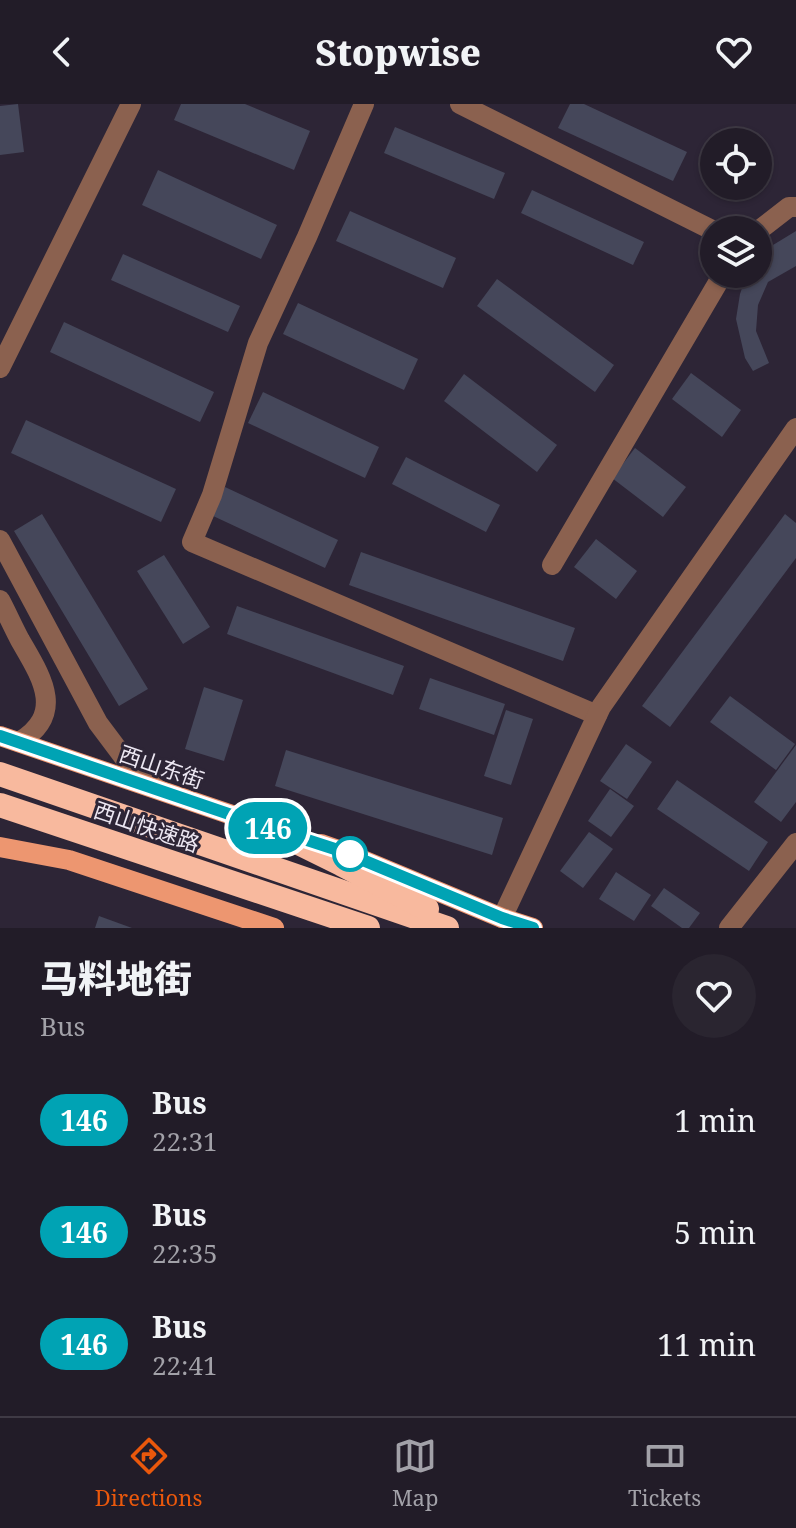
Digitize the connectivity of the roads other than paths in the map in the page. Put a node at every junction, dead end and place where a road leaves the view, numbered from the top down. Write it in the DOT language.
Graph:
graph roads {
  1 [pos="131,104"];
  2 [pos="364,104"];
  3 [pos="460,104"];
  4 [pos="796,207"];
  5 [pos="772,220"];
  6 [pos="700,224"];
  7 [pos="715,288"];
  8 [pos="0,368"];
  9 [pos="796,428"];
  10 [pos="0,540"];
  11 [pos="552,565"];
  12 [pos="0,600"];
  13 [pos="597,715"];
  14 [pos="10,739"];
  15 [pos="0,774"];
  16 [pos="157,789"];
  17 [pos="0,805"];
  18 [pos="264,826"];
  19 [pos="796,843"];
  20 [pos="0,847"];
  21 [pos="502,918"];
  22 [pos="274,928"];
  23 [pos="368,928"];
  24 [pos="447,928"];
  25 [pos="456,928"];
  26 [pos="533,928"];
  27 [pos="729,928"];
  1 -- 8 [label="street"];
  2 -- 13 [label="street"];
  3 -- 6 [label="street"];
  4 -- 5 [label="street"];
  7 -- 11 [label="street"];
  9 -- 13 [label="street"];
  10 -- 16 [label="street"];
  12 -- 14 [label="street"];
  13 -- 21 [label="street"];
  14 -- 16 [label="main road, 西山东街"];
  15 -- 24 [label="highway, 西山快速路"];
  16 -- 18 [label="main road, 西山东街"];
  17 -- 23 [label="highway, 西山快速路"];
  18 -- 21 [label="main road, 西山东街"];
  18 -- 25 [label="highway"];
  19 -- 27 [label="street"];
  20 -- 22 [label="main road"];
  21 -- 26 [label="main road, 西山东街"];
}
